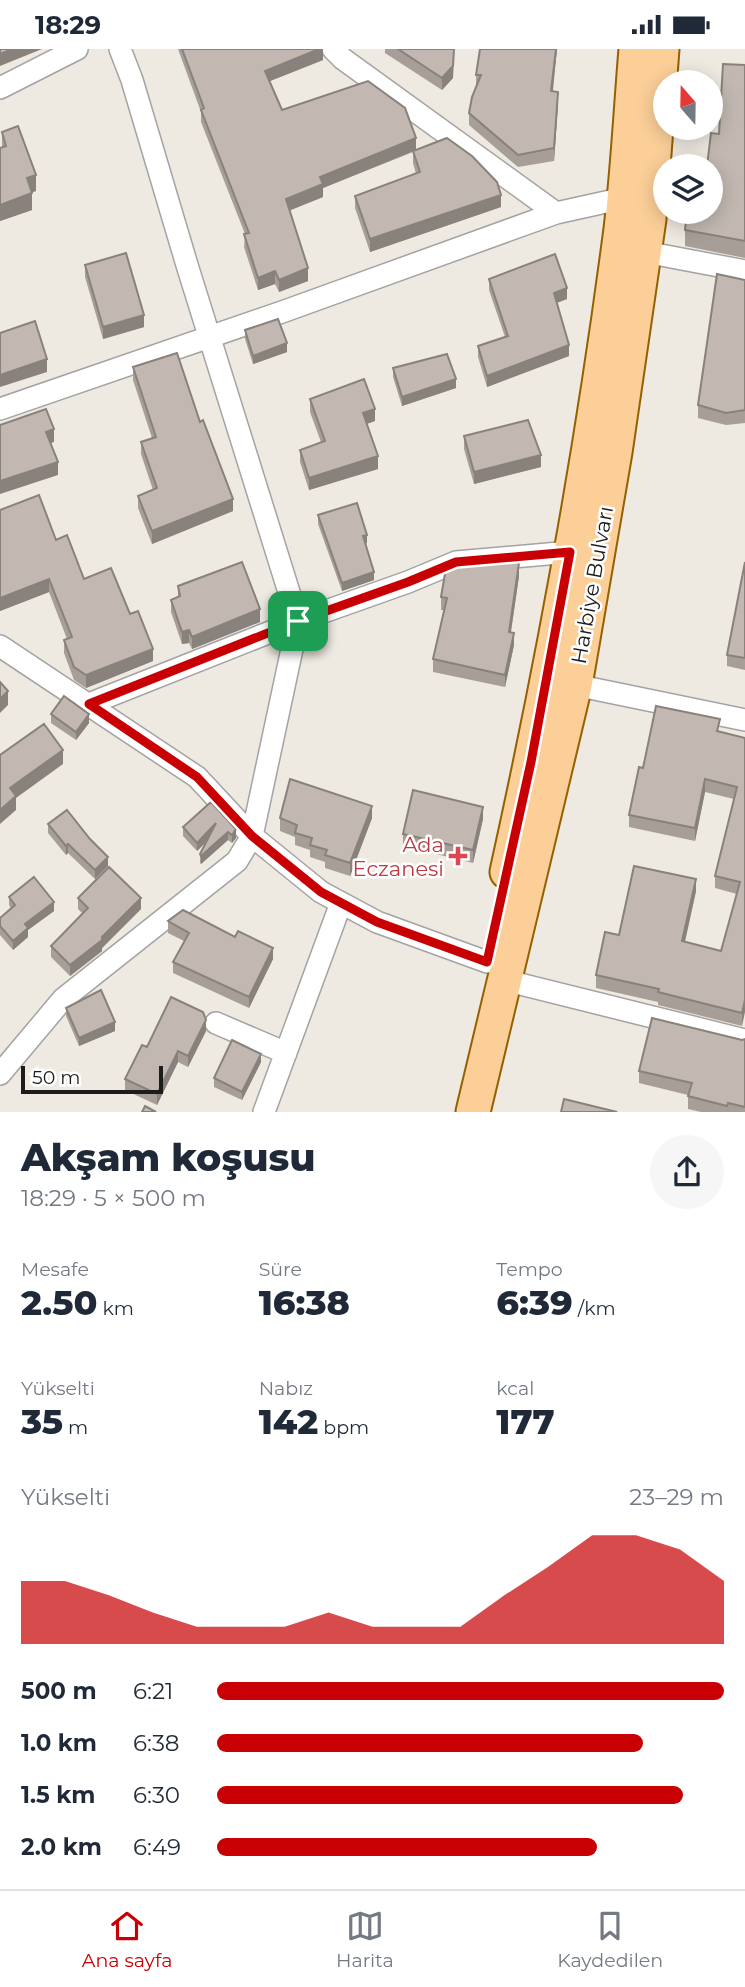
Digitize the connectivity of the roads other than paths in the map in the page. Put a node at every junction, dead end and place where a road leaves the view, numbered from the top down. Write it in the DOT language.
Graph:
graph roads {
  1 [pos="77,49"];
  2 [pos="120,49"];
  3 [pos="636,49"];
  4 [pos="662,49"];
  5 [pos="340,52"];
  6 [pos="0,88"];
  7 [pos="624,198"];
  8 [pos="556,213"];
  9 [pos="645,252"];
  10 [pos="745,271"];
  11 [pos="210,336"];
  12 [pos="0,409"];
  13 [pos="570,552"];
  14 [pos="298,621"];
  15 [pos="0,646"];
  16 [pos="575,685"];
  17 [pos="89,704"];
  18 [pos="745,720"];
  19 [pos="252,836"];
  20 [pos="341,903"];
  21 [pos="496,971"];
  22 [pos="216,1023"];
  23 [pos="745,1040"];
  24 [pos="286,1053"];
  25 [pos="0,1074"];
  26 [pos="264,1112"];
  27 [pos="451,1112"];
  28 [pos="473,1112"];
  1 -- 6 [label="street"];
  2 -- 11 [label="street"];
  3 -- 7 [label="main road, Harbiye Bulvarı"];
  4 -- 9 [label="main road, Harbiye Bulvarı"];
  5 -- 8 [label="street"];
  7 -- 8 [label="street"];
  7 -- 13 [label="main road, Harbiye Bulvarı"];
  8 -- 11 [label="street"];
  9 -- 10 [label="street"];
  9 -- 16 [label="main road, Harbiye Bulvarı"];
  11 -- 12 [label="street"];
  11 -- 14 [label="street"];
  13 -- 14 [label="street"];
  13 -- 21 [label="main road, Harbiye Bulvarı"];
  14 -- 17 [label="street"];
  14 -- 19 [label="street"];
  15 -- 17 [label="street"];
  16 -- 18 [label="street"];
  16 -- 21 [label="main road, Harbiye Bulvarı"];
  17 -- 19 [label="street"];
  19 -- 20 [label="street"];
  19 -- 25 [label="street"];
  20 -- 21 [label="street"];
  20 -- 24 [label="street"];
  21 -- 23 [label="street"];
  21 -- 27 [label="main road, Harbiye Bulvarı"];
  21 -- 28 [label="main road, Harbiye Bulvarı"];
  22 -- 24 [label="street"];
  24 -- 26 [label="street"];
}
